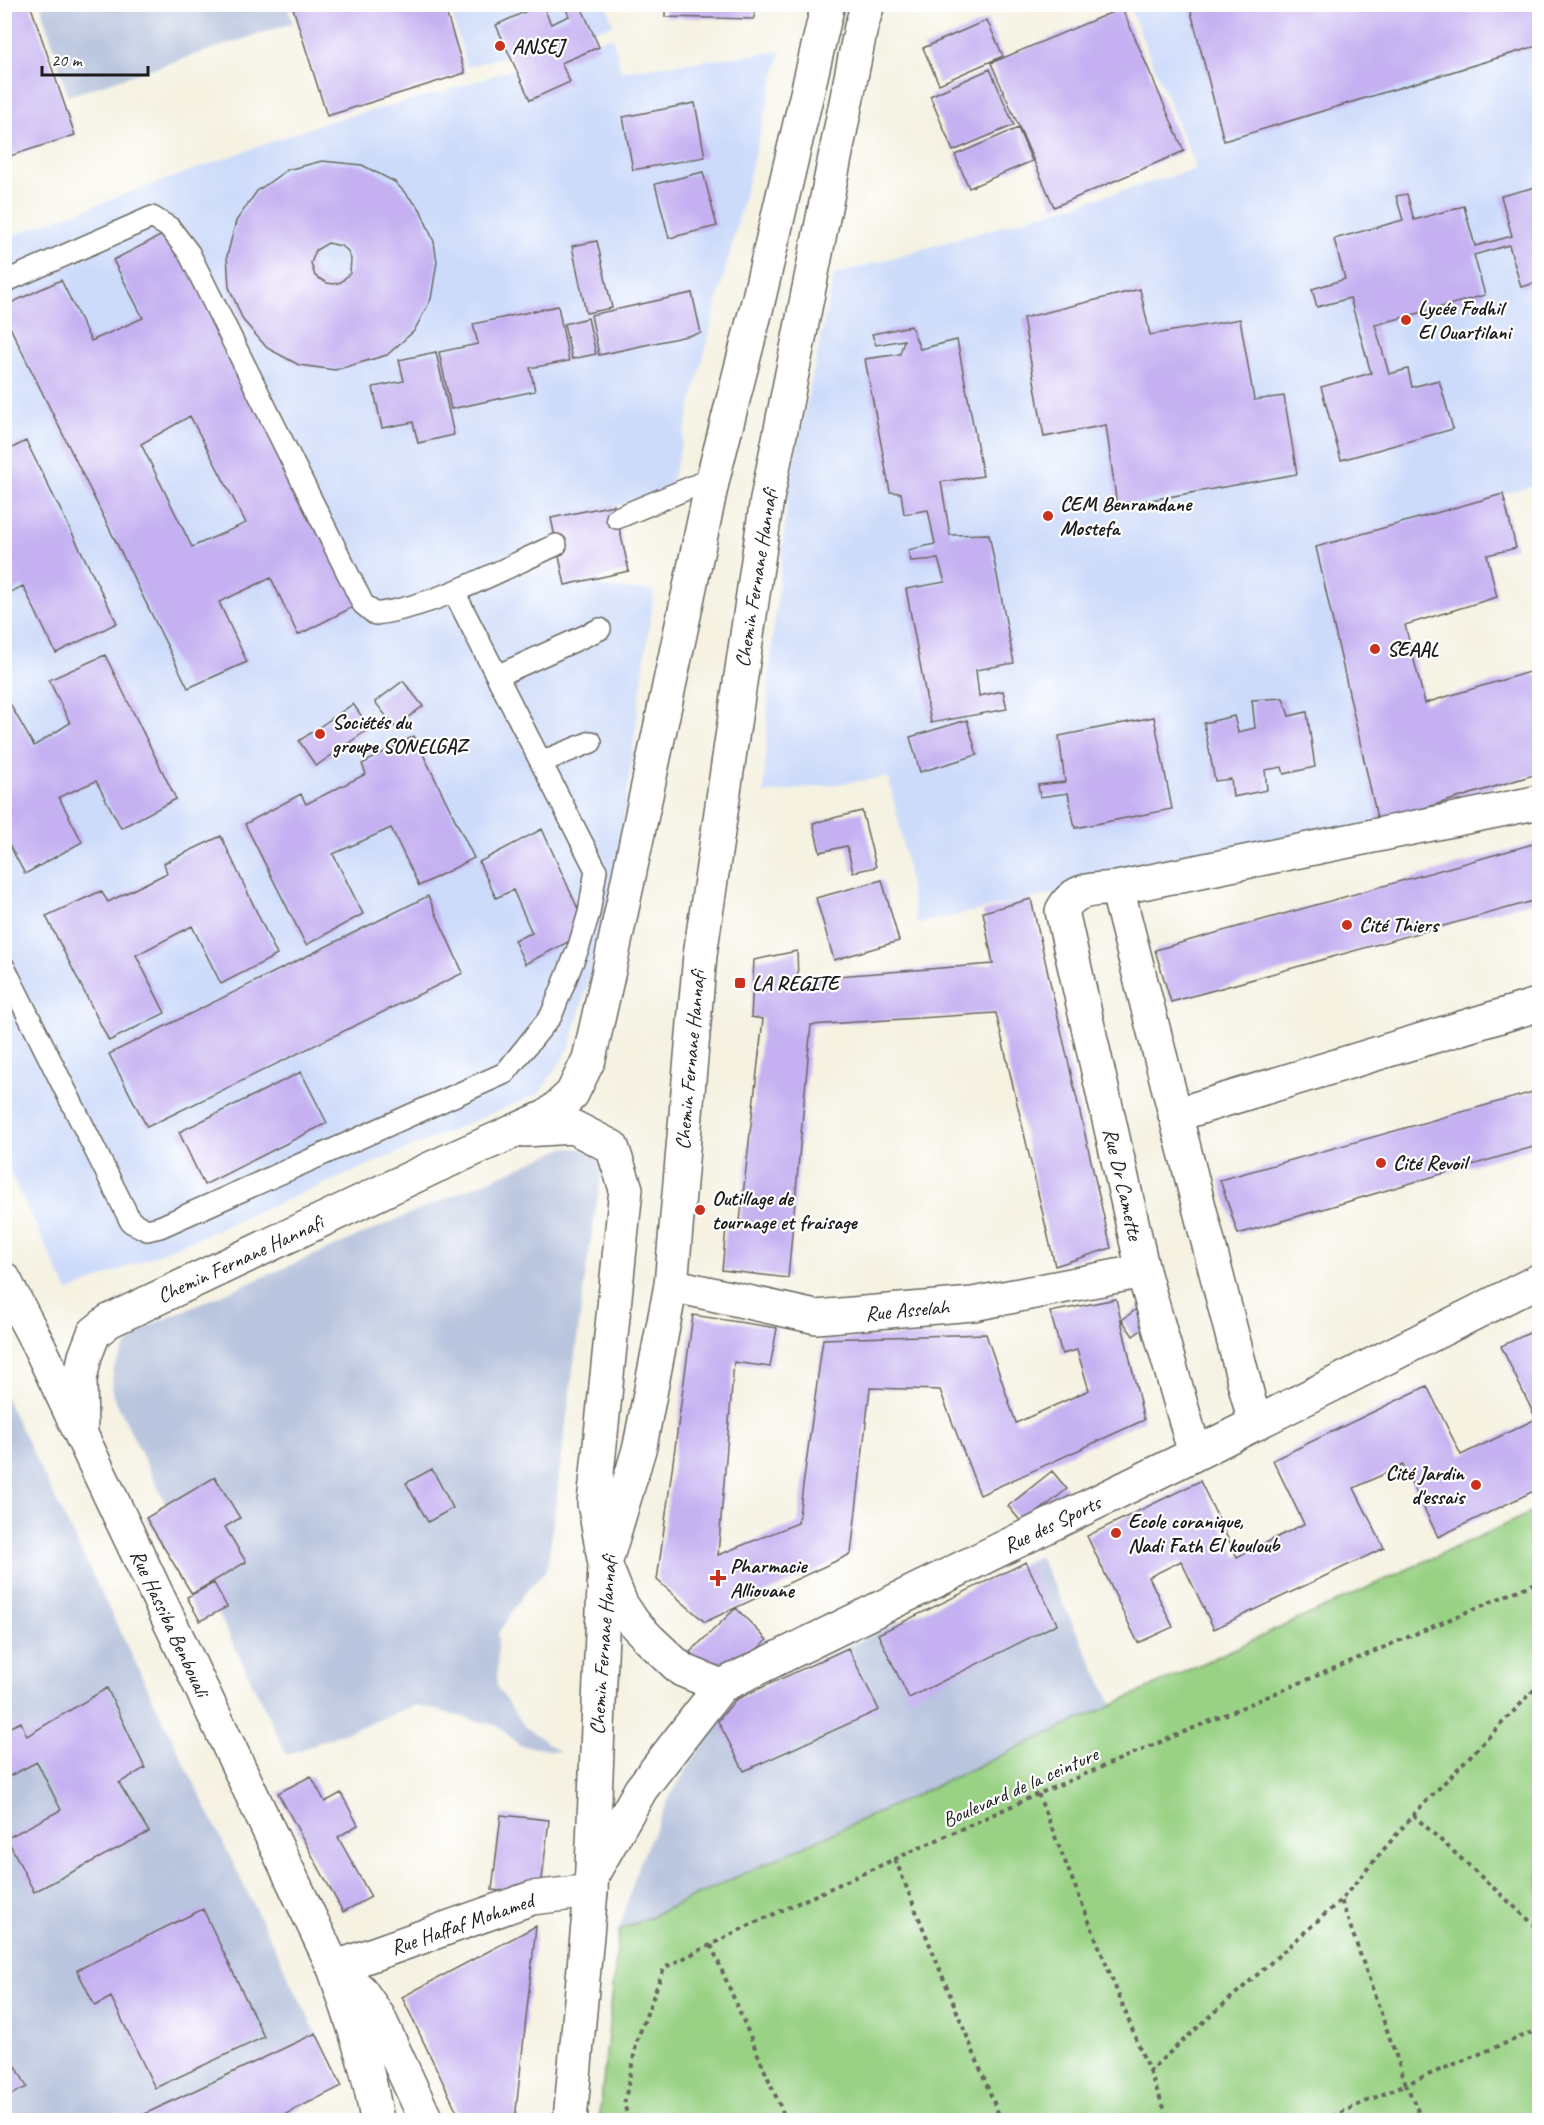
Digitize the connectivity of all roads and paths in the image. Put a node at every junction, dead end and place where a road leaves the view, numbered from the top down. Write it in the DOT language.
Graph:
graph roads {
  1 [pos="828,4"];
  2 [pos="868,4"];
  3 [pos="4,282"];
  4 [pos="713,478"];
  5 [pos="617,518"];
  6 [pos="556,544"];
  7 [pos="454,591"];
  8 [pos="600,628"];
  9 [pos="496,676"];
  10 [pos="591,742"];
  11 [pos="541,762"];
  12 [pos="1539,802"];
  13 [pos="1116,888"];
  14 [pos="4,967"];
  15 [pos="1539,1004"];
  16 [pos="1175,1115"];
  17 [pos="517,1130"];
  18 [pos="1143,1272"];
  19 [pos="4,1279"];
  20 [pos="1539,1280"];
  21 [pos="671,1285"];
  22 [pos="1255,1424"];
  23 [pos="81,1435"];
  24 [pos="1195,1454"];
  25 [pos="605,1564"];
  26 [pos="1539,1581"];
  27 [pos="1534,1583"];
  28 [pos="1539,1597"];
  29 [pos="1539,1684"];
  30 [pos="721,1686"];
  31 [pos="1038,1794"];
  32 [pos="1413,1815"];
  33 [pos="895,1859"];
  34 [pos="591,1883"];
  35 [pos="1341,1899"];
  36 [pos="1539,1930"];
  37 [pos="711,1945"];
  38 [pos="334,1968"];
  39 [pos="1539,2029"];
  40 [pos="1149,2071"];
  41 [pos="1406,2084"];
  42 [pos="377,2121"];
  43 [pos="426,2121"];
  44 [pos="570,2121"];
  45 [pos="630,2121"];
  46 [pos="786,2121"];
  47 [pos="1001,2121"];
  48 [pos="1169,2121"];
  49 [pos="1324,2121"];
  50 [pos="1422,2121"];
  1 -- 4 [label="main road, Chemin Fernane Hannafi"];
  2 -- 21 [label="main road, Chemin Fernane Hannafi"];
  3 -- 7 [label="lane"];
  4 -- 5 [label="lane"];
  4 -- 17 [label="main road, Chemin Fernane Hannafi"];
  6 -- 7 [label="lane"];
  7 -- 9 [label="lane"];
  8 -- 9 [label="lane"];
  9 -- 11 [label="lane"];
  10 -- 11 [label="lane"];
  11 -- 14 [label="lane"];
  12 -- 13 [label="main road"];
  13 -- 16 [label="main road"];
  13 -- 18 [label="main road, Rue Dr Camette"];
  15 -- 16 [label="main road"];
  16 -- 22 [label="main road"];
  17 -- 23 [label="main road, Chemin Fernane Hannafi"];
  17 -- 25 [label="main road"];
  18 -- 21 [label="main road, Rue Asselah"];
  18 -- 24 [label="main road, Rue Dr Camette"];
  19 -- 23 [label="main road, Rue Hassiba Benbouali"];
  20 -- 22 [label="main road, Rue des Sports"];
  21 -- 25 [label="main road, Chemin Fernane Hannafi"];
  22 -- 24 [label="main road, Rue des Sports"];
  23 -- 38 [label="main road, Rue Hassiba Benbouali"];
  24 -- 30 [label="main road, Rue des Sports"];
  25 -- 30 [label="main road"];
  25 -- 34 [label="main road, Chemin Fernane Hannafi"];
  26 -- 27 [label="path, Boulevard de la ceinture"];
  27 -- 28 [label="path"];
  27 -- 31 [label="path, Boulevard de la ceinture"];
  29 -- 32 [label="path"];
  30 -- 34 [label="main road"];
  31 -- 33 [label="path, Boulevard de la ceinture"];
  31 -- 40 [label="path"];
  32 -- 35 [label="path"];
  32 -- 36 [label="path"];
  33 -- 37 [label="path, Boulevard de la ceinture"];
  33 -- 47 [label="path"];
  34 -- 38 [label="main road, Rue Haffaf Mohamed"];
  34 -- 44 [label="main road, Chemin Fernane Hannafi"];
  35 -- 40 [label="path"];
  35 -- 41 [label="path"];
  37 -- 45 [label="path, Boulevard de la ceinture"];
  37 -- 46 [label="path"];
  38 -- 42 [label="main road, Rue Hassiba Benbouali"];
  38 -- 43 [label="main road"];
  39 -- 41 [label="path"];
  40 -- 48 [label="path"];
  41 -- 49 [label="path"];
  41 -- 50 [label="path"];
}
